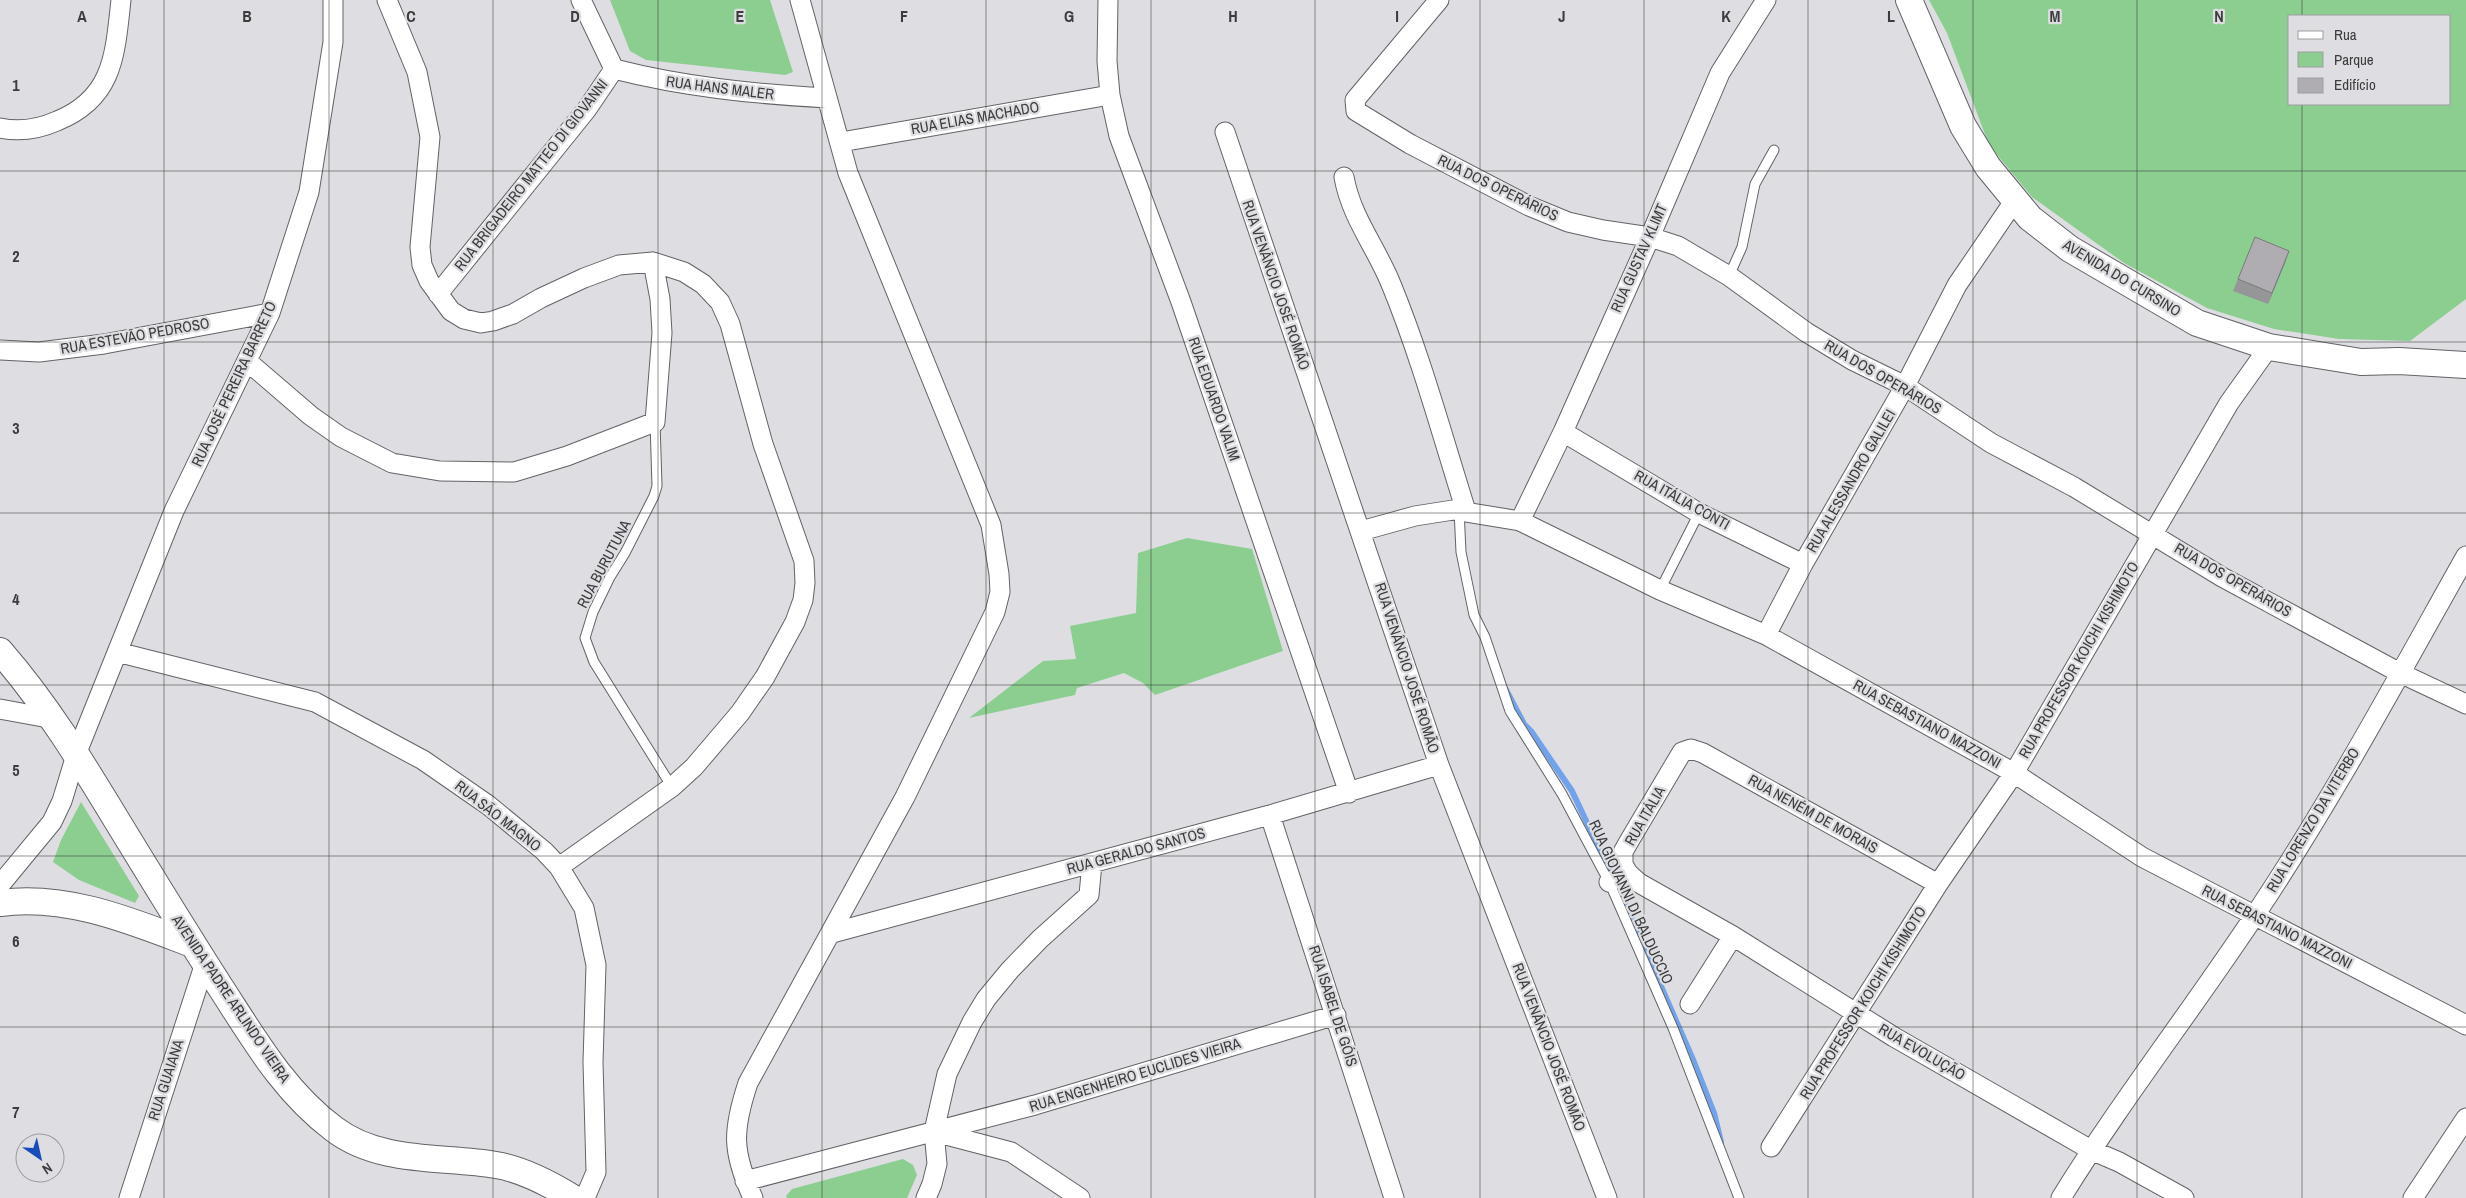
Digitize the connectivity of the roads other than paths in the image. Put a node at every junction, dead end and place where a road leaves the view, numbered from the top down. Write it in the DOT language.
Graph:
graph roads {
  1 [pos="121,0"];
  2 [pos="333,0"];
  3 [pos="388,0"];
  4 [pos="581,0"];
  5 [pos="800,0"];
  6 [pos="1108,0"];
  7 [pos="1439,0"];
  8 [pos="1766,0"];
  9 [pos="1909,0"];
  10 [pos="614,69"];
  11 [pos="1110,96"];
  12 [pos="827,98"];
  13 [pos="0,128"];
  14 [pos="1225,132"];
  15 [pos="841,142"];
  16 [pos="1774,150"];
  17 [pos="1344,177"];
  18 [pos="2015,200"];
  19 [pos="1650,236"];
  20 [pos="653,262"];
  21 [pos="1729,276"];
  22 [pos="438,294"];
  23 [pos="270,313"];
  24 [pos="2269,347"];
  25 [pos="0,350"];
  26 [pos="247,361"];
  27 [pos="2466,365"];
  28 [pos="1905,386"];
  29 [pos="654,422"];
  30 [pos="1563,432"];
  31 [pos="1462,511"];
  32 [pos="1699,513"];
  33 [pos="1520,521"];
  34 [pos="1361,531"];
  35 [pos="2153,534"];
  36 [pos="2466,556"];
  37 [pos="1803,564"];
  38 [pos="1660,590"];
  39 [pos="1766,635"];
  40 [pos="0,651"];
  41 [pos="117,652"];
  42 [pos="2400,673"];
  43 [pos="2466,704"];
  44 [pos="0,709"];
  45 [pos="54,719"];
  46 [pos="1686,749"];
  47 [pos="76,752"];
  48 [pos="1439,765"];
  49 [pos="2014,773"];
  50 [pos="672,786"];
  51 [pos="1349,793"];
  52 [pos="1270,815"];
  53 [pos="1092,863"];
  54 [pos="559,867"];
  55 [pos="1633,878"];
  56 [pos="1609,882"];
  57 [pos="1938,884"];
  58 [pos="0,885"];
  59 [pos="0,903"];
  60 [pos="2256,914"];
  61 [pos="832,933"];
  62 [pos="1733,936"];
  63 [pos="199,953"];
  64 [pos="1690,1004"];
  65 [pos="1857,1014"];
  66 [pos="1336,1015"];
  67 [pos="2466,1025"];
  68 [pos="2466,1118"];
  69 [pos="934,1131"];
  70 [pos="1771,1147"];
  71 [pos="2091,1150"];
  72 [pos="745,1180"];
  73 [pos="129,1198"];
  74 [pos="573,1198"];
  75 [pos="586,1198"];
  76 [pos="753,1198"];
  77 [pos="926,1198"];
  78 [pos="1080,1198"];
  79 [pos="1394,1198"];
  80 [pos="1606,1198"];
  81 [pos="1738,1198"];
  82 [pos="2061,1198"];
  83 [pos="2184,1198"];
  84 [pos="2413,1198"];
  1 -- 13 [label="street"];
  2 -- 23 [label="street, RUA JOSÉ PEREIRA BARRETO"];
  3 -- 22 [label="street"];
  4 -- 10 [label="street, RUA BRIGADEIRO MATTEO DI GIOVANNI"];
  5 -- 12 [label="street"];
  6 -- 11 [label="street, RUA EDUARDO VALIM"];
  7 -- 19 [label="street, RUA DOS OPERÁRIOS"];
  8 -- 19 [label="street, RUA GUSTAV KLIMT"];
  9 -- 18 [label="main road, AVENIDA DO CURSINO"];
  10 -- 12 [label="street, RUA HANS MALER"];
  10 -- 22 [label="street, RUA BRIGADEIRO MATTEO DI GIOVANNI"];
  11 -- 15 [label="street, RUA ELIAS MACHADO"];
  11 -- 51 [label="street, RUA EDUARDO VALIM"];
  12 -- 15 [label="street"];
  14 -- 34 [label="street, RUA VENÂNCIO JOSÉ ROMÃO"];
  15 -- 61 [label="street"];
  16 -- 21 [label="lane"];
  17 -- 31 [label="street"];
  18 -- 24 [label="main road, AVENIDA DO CURSINO"];
  18 -- 28 [label="street, RUA ALESSANDRO GALILEI"];
  19 -- 21 [label="street, RUA DOS OPERÁRIOS"];
  19 -- 30 [label="street, RUA GUSTAV KLIMT"];
  20 -- 22 [label="street"];
  20 -- 29 [label="street"];
  20 -- 50 [label="street"];
  21 -- 28 [label="street, RUA DOS OPERÁRIOS"];
  23 -- 25 [label="street, RUA ESTEVÃO PEDROSO"];
  23 -- 26 [label="street, RUA JOSÉ PEREIRA BARRETO"];
  24 -- 27 [label="main road, AVENIDA DO CURSINO"];
  24 -- 35 [label="street, RUA PROFESSOR KOICHI KISHIMOTO"];
  26 -- 29 [label="street"];
  26 -- 41 [label="street, RUA JOSÉ PEREIRA BARRETO"];
  28 -- 35 [label="street, RUA DOS OPERÁRIOS"];
  28 -- 37 [label="street, RUA ALESSANDRO GALILEI"];
  29 -- 50 [label="lane, RUA BURUTUNA"];
  30 -- 32 [label="street, RUA ITÁLIA CONTI"];
  30 -- 33 [label="street, RUA GUSTAV KLIMT"];
  31 -- 33 [label="street, RUA SEBASTIANO MAZZONI"];
  31 -- 34 [label="street, RUA SEBASTIANO MAZZONI"];
  31 -- 56 [label="lane, RUA GIOVANNI DI BALDUCCIO"];
  32 -- 37 [label="street, RUA ITÁLIA CONTI"];
  32 -- 38 [label="lane"];
  33 -- 38 [label="street, RUA SEBASTIANO MAZZONI"];
  34 -- 48 [label="street, RUA VENÂNCIO JOSÉ ROMÃO"];
  35 -- 42 [label="street, RUA DOS OPERÁRIOS"];
  35 -- 49 [label="street, RUA PROFESSOR KOICHI KISHIMOTO"];
  36 -- 42 [label="street, RUA LORENZO DA VITERBO"];
  37 -- 39 [label="street, RUA ALESSANDRO GALILEI"];
  38 -- 39 [label="street, RUA SEBASTIANO MAZZONI"];
  39 -- 49 [label="street, RUA SEBASTIANO MAZZONI"];
  40 -- 45 [label="main road, AVENIDA PADRE ARLINDO VIEIRA"];
  41 -- 47 [label="street, RUA JOSÉ PEREIRA BARRETO"];
  41 -- 54 [label="street, RUA SÃO MAGNO"];
  42 -- 43 [label="street, RUA DOS OPERÁRIOS"];
  42 -- 60 [label="street, RUA LORENZO DA VITERBO"];
  44 -- 45 [label="street"];
  45 -- 47 [label="main road, AVENIDA PADRE ARLINDO VIEIRA"];
  46 -- 55 [label="street, RUA ITÁLIA"];
  46 -- 57 [label="street, RUA NENÉM DE MORAIS"];
  47 -- 58 [label="street, RUA JOSÉ PEREIRA BARRETO"];
  47 -- 63 [label="main road, AVENIDA PADRE ARLINDO VIEIRA"];
  48 -- 51 [label="street, RUA GERALDO SANTOS"];
  48 -- 80 [label="street, RUA VENÂNCIO JOSÉ ROMÃO"];
  49 -- 57 [label="street, RUA PROFESSOR KOICHI KISHIMOTO"];
  49 -- 60 [label="street, RUA SEBASTIANO MAZZONI"];
  50 -- 54 [label="street"];
  51 -- 52 [label="street, RUA GERALDO SANTOS"];
  52 -- 53 [label="street, RUA GERALDO SANTOS"];
  52 -- 66 [label="street, RUA ISABEL DE GÓIS"];
  53 -- 61 [label="street, RUA GERALDO SANTOS"];
  53 -- 69 [label="street"];
  54 -- 75 [label="street, RUA SÃO MAGNO"];
  55 -- 56 [label="street"];
  55 -- 62 [label="street, RUA EVOLUÇÃO"];
  56 -- 81 [label="lane, RUA GIOVANNI DI BALDUCCIO"];
  57 -- 65 [label="street, RUA PROFESSOR KOICHI KISHIMOTO"];
  59 -- 63 [label="main road"];
  60 -- 67 [label="street, RUA SEBASTIANO MAZZONI"];
  60 -- 71 [label="street, RUA LORENZO DA VITERBO"];
  61 -- 72 [label="street"];
  62 -- 64 [label="street"];
  62 -- 65 [label="street, RUA EVOLUÇÃO"];
  63 -- 73 [label="street, RUA GUAIANA"];
  63 -- 74 [label="main road, AVENIDA PADRE ARLINDO VIEIRA"];
  65 -- 70 [label="street, RUA PROFESSOR KOICHI KISHIMOTO"];
  65 -- 71 [label="street, RUA EVOLUÇÃO"];
  66 -- 69 [label="street, RUA ENGENHEIRO EUCLIDES VIEIRA"];
  66 -- 79 [label="street, RUA ISABEL DE GÓIS"];
  68 -- 84 [label="street"];
  69 -- 72 [label="street, RUA ENGENHEIRO EUCLIDES VIEIRA"];
  69 -- 77 [label="street"];
  69 -- 78 [label="street"];
  71 -- 82 [label="street, RUA LORENZO DA VITERBO"];
  71 -- 83 [label="street, RUA EVOLUÇÃO"];
  72 -- 76 [label="street"];
}
